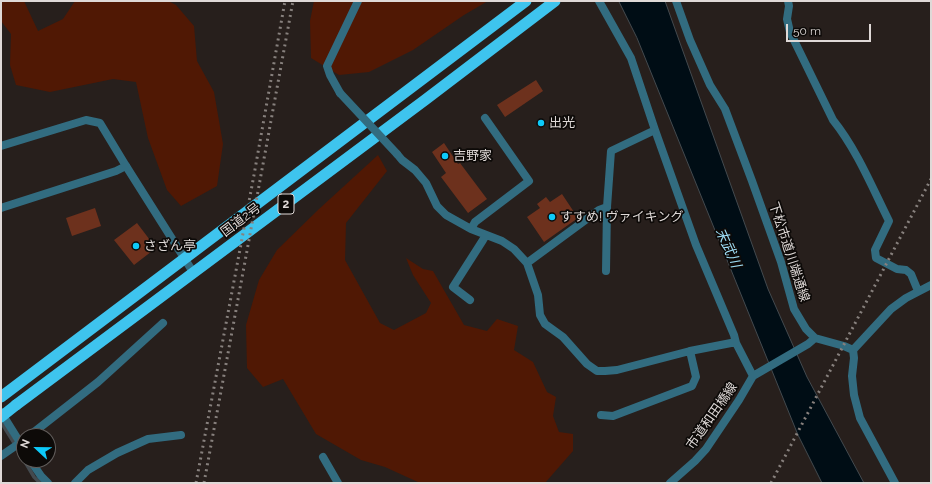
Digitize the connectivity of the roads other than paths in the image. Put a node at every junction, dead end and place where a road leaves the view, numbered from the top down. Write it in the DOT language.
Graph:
graph roads {
  1 [pos="358,1"];
  2 [pos="526,1"];
  3 [pos="554,1"];
  4 [pos="599,1"];
  5 [pos="676,1"];
  6 [pos="788,1"];
  7 [pos="484,118"];
  8 [pos="655,130"];
  9 [pos="1,146"];
  10 [pos="126,166"];
  11 [pos="607,207"];
  12 [pos="1,208"];
  13 [pos="471,229"];
  14 [pos="486,235"];
  15 [pos="185,258"];
  16 [pos="527,263"];
  17 [pos="606,271"];
  18 [pos="193,272"];
  19 [pos="931,284"];
  20 [pos="918,291"];
  21 [pos="470,300"];
  22 [pos="163,323"];
  23 [pos="815,338"];
  24 [pos="736,342"];
  25 [pos="853,350"];
  26 [pos="690,351"];
  27 [pos="753,376"];
  28 [pos="4,395"];
  29 [pos="1,412"];
  30 [pos="601,415"];
  31 [pos="1,417"];
  32 [pos="39,428"];
  33 [pos="16,435"];
  34 [pos="181,435"];
  35 [pos="16,447"];
  36 [pos="1,456"];
  37 [pos="323,457"];
  38 [pos="36,468"];
  39 [pos="48,483"];
  40 [pos="75,483"];
  41 [pos="338,483"];
  42 [pos="670,483"];
  43 [pos="895,483"];
  1 -- 13 [label="street, bridge"];
  2 -- 15 [label="highway, 国道2号 / 2"];
  3 -- 18 [label="highway, 国道2号 / 2"];
  4 -- 8 [label="street"];
  5 -- 23 [label="street, 下松市道川端通線"];
  6 -- 20 [label="street"];
  7 -- 13 [label="street"];
  8 -- 11 [label="street"];
  8 -- 24 [label="street"];
  9 -- 10 [label="street"];
  10 -- 12 [label="street"];
  10 -- 15 [label="street"];
  11 -- 16 [label="street"];
  11 -- 17 [label="street"];
  13 -- 14 [label="street"];
  14 -- 16 [label="street"];
  14 -- 21 [label="street"];
  15 -- 18 [label="street"];
  15 -- 28 [label="highway, 国道2号 / 2"];
  16 -- 26 [label="street"];
  18 -- 31 [label="highway, 国道2号 / 2, bridge"];
  19 -- 20 [label="street"];
  20 -- 25 [label="street"];
  22 -- 32 [label="street"];
  23 -- 25 [label="street"];
  23 -- 27 [label="street"];
  24 -- 26 [label="street"];
  24 -- 27 [label="street"];
  25 -- 43 [label="street"];
  26 -- 30 [label="street"];
  27 -- 42 [label="street, 市道和田橋線"];
  29 -- 33 [label="street"];
  34 -- 40 [label="street"];
  35 -- 36 [label="street"];
  37 -- 41 [label="street"];
  38 -- 39 [label="street"];
}
